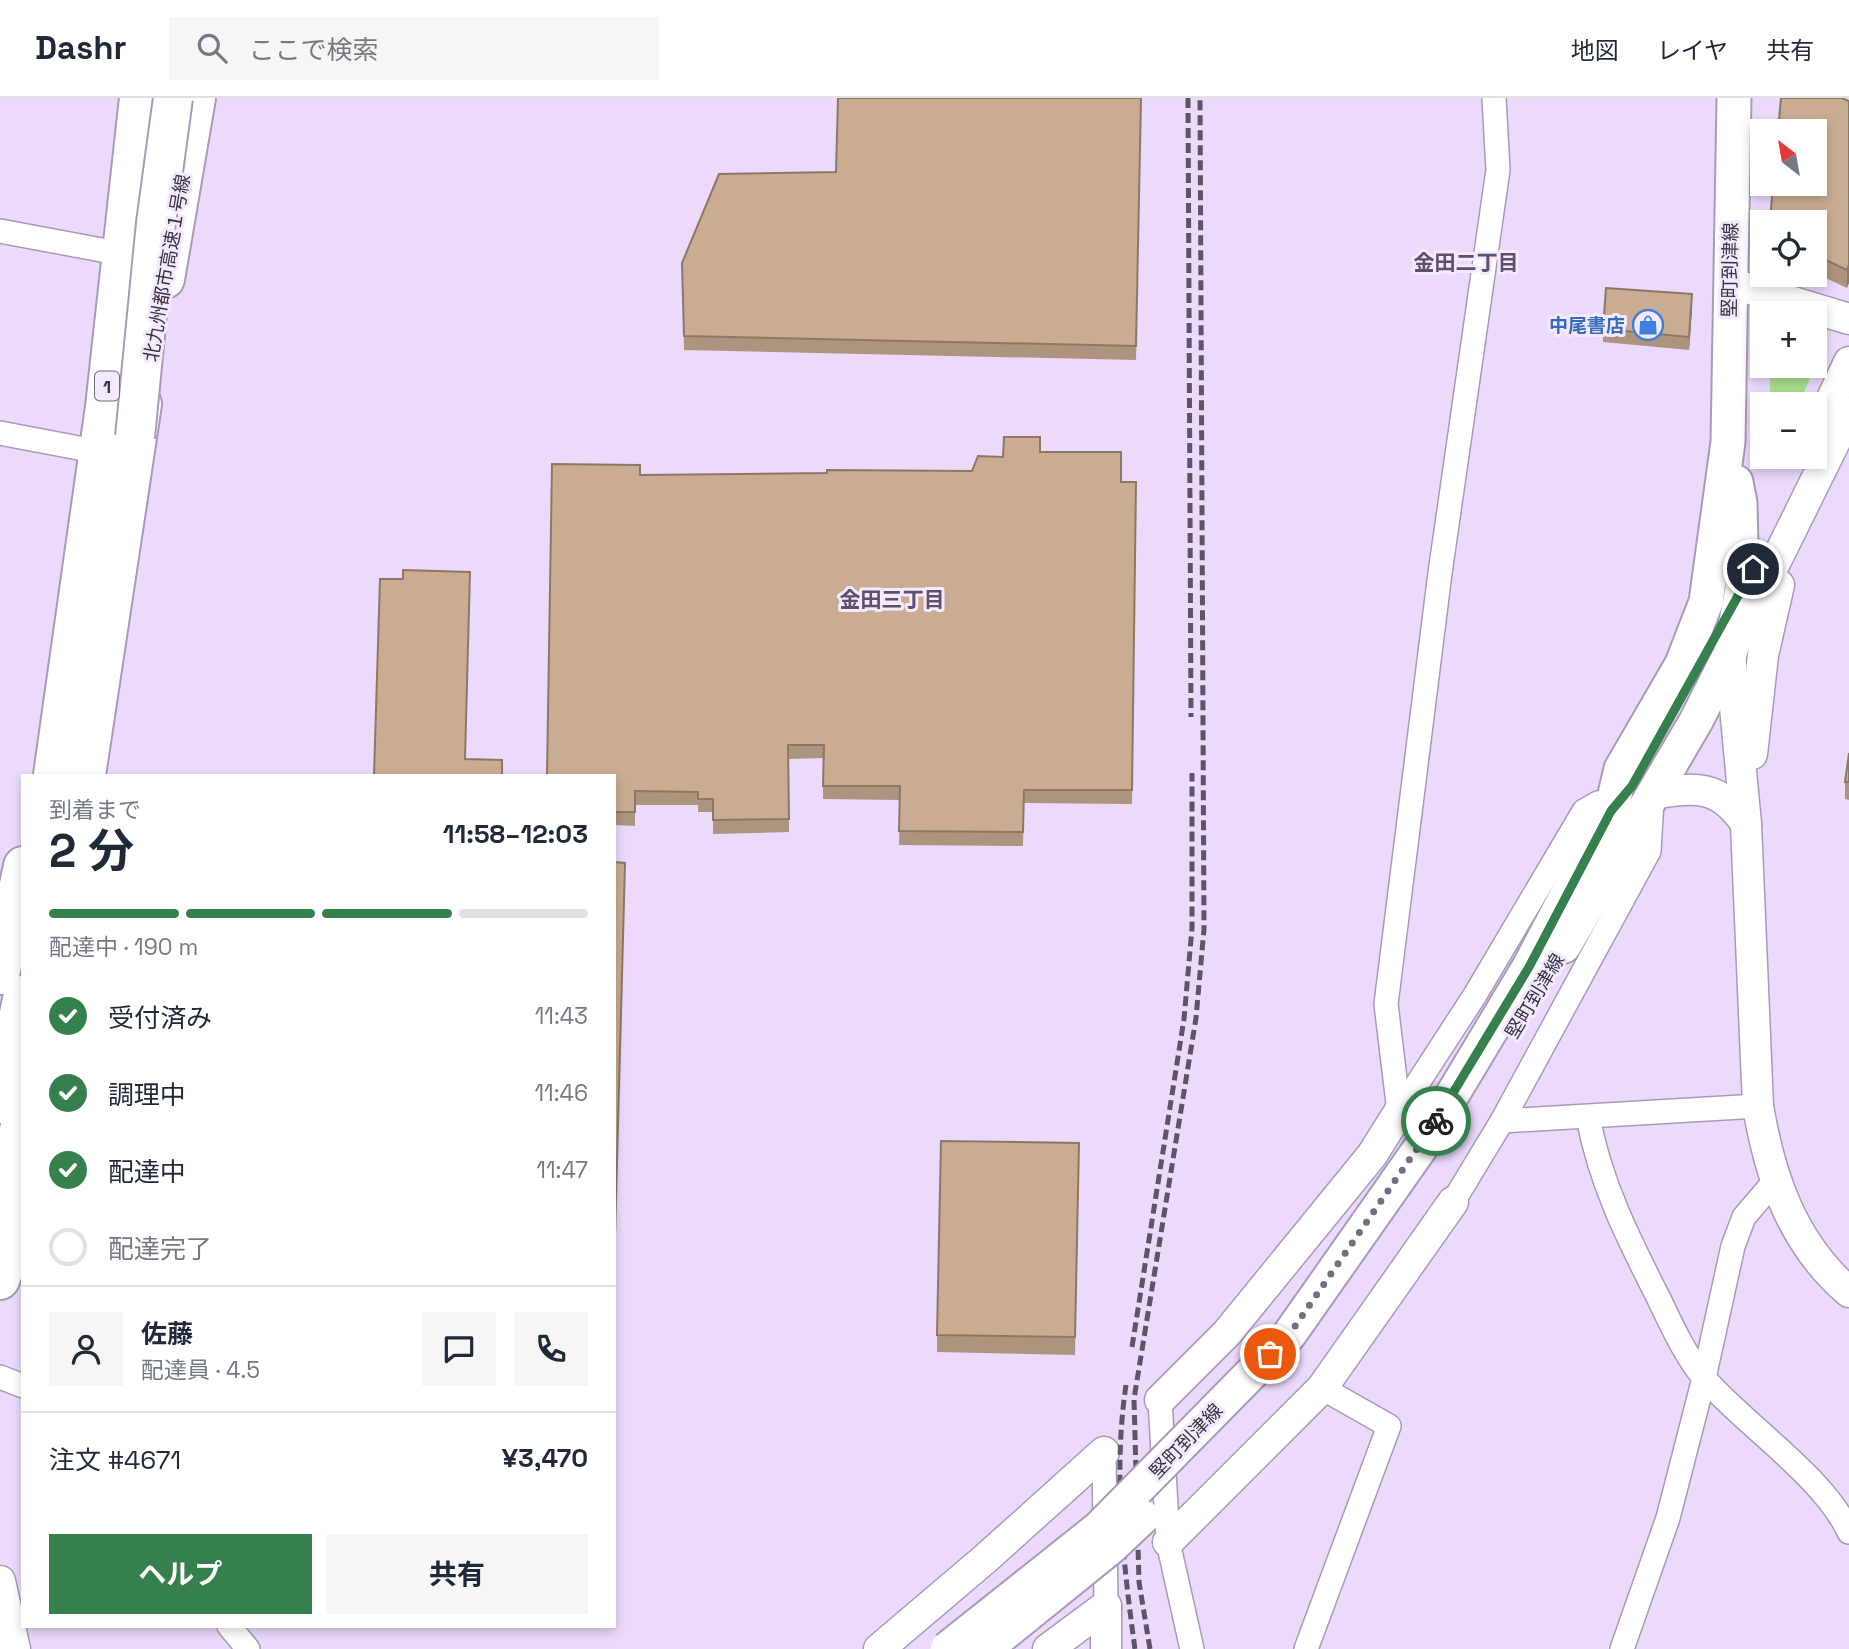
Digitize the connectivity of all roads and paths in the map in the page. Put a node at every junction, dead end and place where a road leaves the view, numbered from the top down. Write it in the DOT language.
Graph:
graph roads {
  1 [pos="124,98"];
  2 [pos="139,98"];
  3 [pos="159,98"];
  4 [pos="173,98"];
  5 [pos="184,98"];
  6 [pos="197,98"];
  7 [pos="1494,98"];
  8 [pos="1734,98"];
  9 [pos="0,231"];
  10 [pos="107,251"];
  11 [pos="1730,283"];
  12 [pos="1849,319"];
  13 [pos="1849,362"];
  14 [pos="105,407"];
  15 [pos="1849,413"];
  16 [pos="0,433"];
  17 [pos="135,437"];
  18 [pos="1728,442"];
  19 [pos="1827,444"];
  20 [pos="84,449"];
  21 [pos="1827,450"];
  22 [pos="1813,469"];
  23 [pos="1818,469"];
  24 [pos="1721,507"];
  25 [pos="1798,518"];
  26 [pos="1752,547"];
  27 [pos="1739,630"];
  28 [pos="66,674"];
  29 [pos="1753,742"];
  30 [pos="41,774"];
  31 [pos="41,774"];
  32 [pos="53,774"];
  33 [pos="77,774"];
  34 [pos="86,774"];
  35 [pos="1653,794"];
  36 [pos="1611,811"];
  37 [pos="1746,824"];
  38 [pos="21,875"];
  39 [pos="21,903"];
  40 [pos="1538,972"];
  41 [pos="0,975"];
  42 [pos="21,1004"];
  43 [pos="0,1038"];
  44 [pos="21,1101"];
  45 [pos="0,1104"];
  46 [pos="1758,1106"];
  47 [pos="1399,1112"];
  48 [pos="1588,1116"];
  49 [pos="1502,1121"];
  50 [pos="21,1143"];
  51 [pos="1774,1182"];
  52 [pos="0,1190"];
  53 [pos="1453,1202"];
  54 [pos="0,1211"];
  55 [pos="21,1225"];
  56 [pos="0,1280"];
  57 [pos="1849,1292"];
  58 [pos="0,1377"];
  59 [pos="1704,1378"];
  60 [pos="21,1385"];
  61 [pos="1322,1388"];
  62 [pos="1160,1400"];
  63 [pos="1104,1452"];
  64 [pos="1849,1532"];
  65 [pos="1168,1542"];
  66 [pos="0,1581"];
  67 [pos="1106,1606"];
  68 [pos="231,1628"];
  69 [pos="15,1649"];
  70 [pos="248,1649"];
  71 [pos="879,1649"];
  72 [pos="947,1649"];
  73 [pos="985,1649"];
  74 [pos="1048,1649"];
  75 [pos="1106,1649"];
  76 [pos="1192,1649"];
  77 [pos="1306,1649"];
  78 [pos="1622,1649"];
  1 -- 10 [label="street"];
  2 -- 14 [label="highway, 北九州都市高速１号線 / 1"];
  3 -- 14 [label="highway, 北九州都市高速１号線 / 1"];
  4 -- 17 [label="highway, 北九州都市高速１号線 / 1, bridge"];
  5 -- 33 [label="street"];
  6 -- 17 [label="highway, 北九州都市高速１号線 / 1, bridge"];
  7 -- 47 [label="street"];
  8 -- 11 [label="main road, 堅町到津線"];
  9 -- 10 [label="street"];
  10 -- 20 [label="street"];
  11 -- 12 [label="street"];
  11 -- 18 [label="main road, 堅町到津線"];
  13 -- 19 [label="street"];
  14 -- 28 [label="highway, 北九州都市高速１号線 / 1"];
  15 -- 21 [label="street"];
  16 -- 20 [label="street"];
  17 -- 34 [label="highway, 北九州都市高速１号線 / 1"];
  18 -- 24 [label="main road, 堅町到津線"];
  18 -- 26 [label="main road, 堅町到津線"];
  20 -- 30 [label="street"];
  22 -- 26 [label="street"];
  23 -- 25 [label="street"];
  24 -- 26 [label="main road"];
  24 -- 27 [label="main road"];
  24 -- 36 [label="main road, 堅町到津線"];
  25 -- 26 [label="street"];
  25 -- 27 [label="street"];
  25 -- 29 [label="street"];
  26 -- 27 [label="main road, 堅町到津線"];
  27 -- 29 [label="street"];
  27 -- 35 [label="main road, 堅町到津線"];
  27 -- 36 [label="main road"];
  27 -- 37 [label="street"];
  28 -- 31 [label="highway"];
  28 -- 32 [label="highway, 1"];
  29 -- 37 [label="street"];
  35 -- 37 [label="street"];
  35 -- 40 [label="main road, 堅町到津線"];
  35 -- 49 [label="street"];
  36 -- 40 [label="main road, 堅町到津線"];
  36 -- 47 [label="street"];
  37 -- 46 [label="street"];
  38 -- 41 [label="highway"];
  39 -- 43 [label="street"];
  40 -- 72 [label="main road, 堅町到津線, bridge"];
  40 -- 73 [label="main road, 堅町到津線, bridge"];
  42 -- 45 [label="highway"];
  44 -- 52 [label="street"];
  46 -- 48 [label="street"];
  46 -- 51 [label="street"];
  47 -- 62 [label="street"];
  48 -- 49 [label="street"];
  48 -- 59 [label="street"];
  49 -- 53 [label="street"];
  50 -- 54 [label="highway"];
  51 -- 57 [label="street"];
  51 -- 59 [label="street"];
  53 -- 61 [label="street"];
  55 -- 56 [label="highway"];
  58 -- 60 [label="street"];
  59 -- 64 [label="street"];
  59 -- 78 [label="street"];
  61 -- 65 [label="street"];
  61 -- 77 [label="street"];
  62 -- 65 [label="street"];
  63 -- 67 [label="street"];
  63 -- 71 [label="street"];
  65 -- 76 [label="street"];
  66 -- 69 [label="street"];
  67 -- 74 [label="street"];
  67 -- 75 [label="street"];
  68 -- 70 [label="street"];
}
